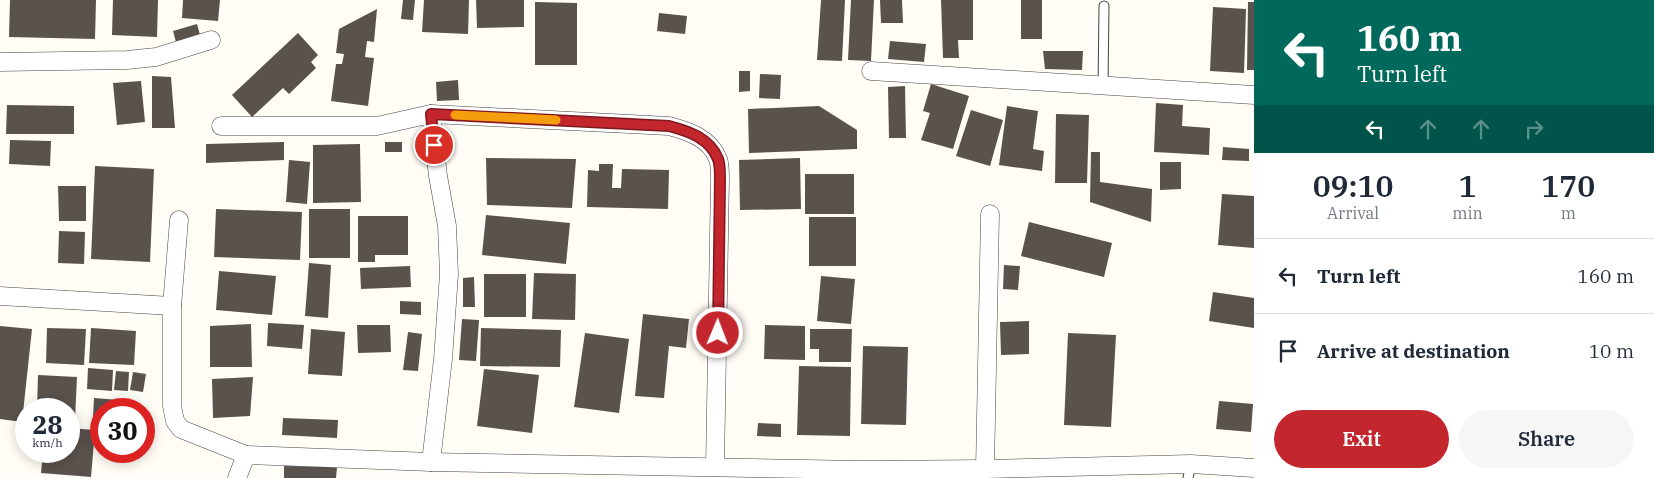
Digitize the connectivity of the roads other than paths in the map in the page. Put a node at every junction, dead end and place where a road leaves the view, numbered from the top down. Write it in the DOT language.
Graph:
graph roads {
  1 [pos="1104,6"];
  2 [pos="211,40"];
  3 [pos="0,62"];
  4 [pos="871,70"];
  5 [pos="1103,86"];
  6 [pos="1254,95"];
  7 [pos="431,114"];
  8 [pos="221,126"];
  9 [pos="990,214"];
  10 [pos="179,220"];
  11 [pos="0,296"];
  12 [pos="172,306"];
  13 [pos="246,455"];
  14 [pos="431,462"];
  15 [pos="715,467"];
  16 [pos="1254,468"];
  17 [pos="985,469"];
  18 [pos="552,471"];
  19 [pos="1190,471"];
  20 [pos="237,478"];
  1 -- 5 [label="lane"];
  2 -- 3 [label="street"];
  4 -- 5 [label="street"];
  5 -- 6 [label="street"];
  7 -- 8 [label="street"];
  7 -- 14 [label="street"];
  7 -- 15 [label="street"];
  9 -- 17 [label="street"];
  10 -- 12 [label="street"];
  11 -- 12 [label="street"];
  12 -- 13 [label="street"];
  13 -- 14 [label="street"];
  13 -- 20 [label="street"];
  14 -- 18 [label="street"];
  15 -- 17 [label="street"];
  15 -- 18 [label="street"];
  16 -- 19 [label="street"];
  17 -- 19 [label="street"];
}
